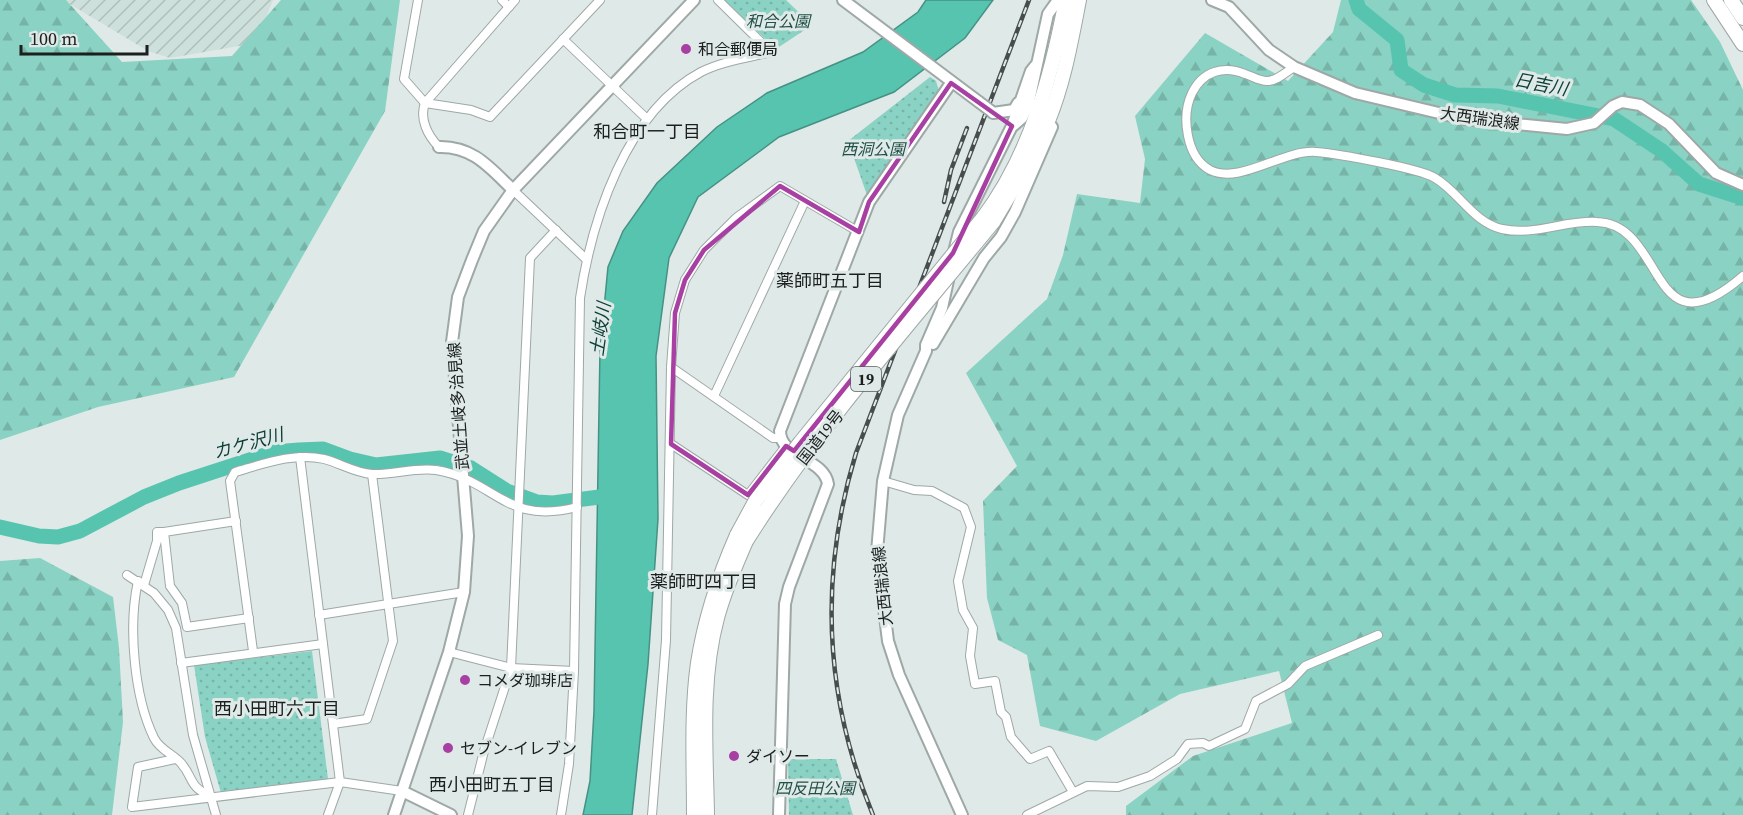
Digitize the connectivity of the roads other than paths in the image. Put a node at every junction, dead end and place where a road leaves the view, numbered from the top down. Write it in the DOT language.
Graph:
graph roads {
  1 [pos="418,0"];
  2 [pos="502,0"];
  3 [pos="515,0"];
  4 [pos="600,0"];
  5 [pos="694,0"];
  6 [pos="718,0"];
  7 [pos="843,0"];
  8 [pos="1058,0"];
  9 [pos="1066,0"];
  10 [pos="1079,0"];
  11 [pos="1212,0"];
  12 [pos="1714,0"];
  13 [pos="1731,0"];
  14 [pos="509,7"];
  15 [pos="1743,18"];
  16 [pos="563,39"];
  17 [pos="1743,44"];
  18 [pos="1035,66"];
  19 [pos="1294,67"];
  20 [pos="1062,80"];
  21 [pos="951,83"];
  22 [pos="612,87"];
  23 [pos="1022,98"];
  24 [pos="425,103"];
  25 [pos="992,112"];
  26 [pos="647,119"];
  27 [pos="1012,126"];
  28 [pos="439,147"];
  29 [pos="1743,185"];
  30 [pos="513,190"];
  31 [pos="804,202"];
  32 [pos="988,220"];
  33 [pos="556,230"];
  34 [pos="859,232"];
  35 [pos="954,249"];
  36 [pos="984,258"];
  37 [pos="586,259"];
  38 [pos="1743,276"];
  39 [pos="926,351"];
  40 [pos="671,367"];
  41 [pos="714,396"];
  42 [pos="783,442"];
  43 [pos="671,444"];
  44 [pos="300,457"];
  45 [pos="372,474"];
  46 [pos="463,478"];
  47 [pos="883,482"];
  48 [pos="577,507"];
  49 [pos="518,508"];
  50 [pos="236,521"];
  51 [pos="164,532"];
  52 [pos="742,538"];
  53 [pos="127,575"];
  54 [pos="141,583"];
  55 [pos="464,592"];
  56 [pos="390,606"];
  57 [pos="319,615"];
  58 [pos="249,618"];
  59 [pos="1378,634"];
  60 [pos="323,644"];
  61 [pos="253,651"];
  62 [pos="449,652"];
  63 [pos="181,663"];
  64 [pos="511,668"];
  65 [pos="574,671"];
  66 [pos="333,724"];
  67 [pos="175,759"];
  68 [pos="340,782"];
  69 [pos="402,791"];
  70 [pos="1072,792"];
  71 [pos="211,796"];
  72 [pos="216,815"];
  73 [pos="328,815"];
  74 [pos="394,815"];
  75 [pos="451,815"];
  76 [pos="468,815"];
  77 [pos="561,815"];
  78 [pos="652,815"];
  79 [pos="694,815"];
  80 [pos="707,815"];
  81 [pos="780,815"];
  82 [pos="962,815"];
  83 [pos="1027,815"];
  1 -- 24 [label="street"];
  2 -- 14 [label="street"];
  3 -- 14 [label="street"];
  4 -- 16 [label="street"];
  5 -- 22 [label="main road, 武並土岐多治見線"];
  6 -- 26 [label="street"];
  7 -- 21 [label="main road"];
  8 -- 18 [label="main road"];
  9 -- 32 [label="highway, 国道19号 / 19"];
  10 -- 20 [label="highway, 国道19号 / 19"];
  11 -- 19 [label="main road, 大西瑞浪線"];
  12 -- 17 [label="highway"];
  13 -- 15 [label="highway"];
  14 -- 24 [label="street"];
  16 -- 22 [label="street"];
  16 -- 24 [label="street"];
  18 -- 23 [label="main road"];
  18 -- 27 [label="main road"];
  19 -- 29 [label="main road, 大西瑞浪線"];
  19 -- 38 [label="street"];
  20 -- 32 [label="highway, 国道19号 / 19"];
  20 -- 36 [label="main road"];
  21 -- 25 [label="main road, bridge"];
  21 -- 34 [label="main road"];
  22 -- 26 [label="street"];
  22 -- 30 [label="main road, 武並土岐多治見線"];
  23 -- 25 [label="main road"];
  23 -- 27 [label="main road"];
  24 -- 28 [label="street"];
  25 -- 27 [label="main road"];
  26 -- 37 [label="street"];
  27 -- 35 [label="main road"];
  28 -- 30 [label="main road"];
  30 -- 33 [label="street"];
  30 -- 46 [label="main road, 武並土岐多治見線"];
  31 -- 34 [label="street"];
  31 -- 40 [label="street"];
  31 -- 41 [label="street"];
  32 -- 52 [label="highway, 国道19号 / 19, bridge"];
  33 -- 37 [label="street"];
  33 -- 49 [label="street"];
  34 -- 42 [label="main road"];
  35 -- 36 [label="main road"];
  35 -- 39 [label="main road"];
  36 -- 39 [label="main road"];
  37 -- 48 [label="street"];
  39 -- 47 [label="main road, 大西瑞浪線"];
  40 -- 41 [label="street"];
  40 -- 43 [label="street"];
  41 -- 42 [label="street"];
  42 -- 43 [label="street"];
  42 -- 81 [label="main road"];
  43 -- 78 [label="street"];
  44 -- 45 [label="street"];
  44 -- 50 [label="street"];
  44 -- 57 [label="street"];
  45 -- 46 [label="street"];
  45 -- 56 [label="street"];
  46 -- 49 [label="street"];
  46 -- 55 [label="main road, 武並土岐多治見線"];
  47 -- 70 [label="street"];
  47 -- 82 [label="main road, 大西瑞浪線"];
  48 -- 49 [label="street"];
  48 -- 65 [label="street"];
  49 -- 64 [label="street"];
  50 -- 51 [label="street"];
  50 -- 58 [label="street"];
  51 -- 54 [label="street"];
  51 -- 58 [label="street"];
  52 -- 79 [label="highway, 国道19号 / 19"];
  52 -- 80 [label="highway, 国道19号 / 19"];
  53 -- 54 [label="street"];
  54 -- 63 [label="street"];
  54 -- 67 [label="street"];
  55 -- 56 [label="street"];
  55 -- 62 [label="main road, 武並土岐多治見線"];
  56 -- 57 [label="street"];
  56 -- 66 [label="street"];
  57 -- 60 [label="street"];
  58 -- 61 [label="street"];
  59 -- 70 [label="street"];
  60 -- 61 [label="street"];
  60 -- 66 [label="street"];
  61 -- 63 [label="street"];
  62 -- 64 [label="street"];
  62 -- 69 [label="main road, 武並土岐多治見線"];
  63 -- 71 [label="street"];
  64 -- 65 [label="street"];
  64 -- 76 [label="street"];
  65 -- 77 [label="street"];
  66 -- 68 [label="street"];
  67 -- 71 [label="street"];
  67 -- 71 [label="street"];
  68 -- 69 [label="street"];
  68 -- 71 [label="street"];
  68 -- 73 [label="street"];
  69 -- 74 [label="main road, 武並土岐多治見線"];
  69 -- 75 [label="main road"];
  70 -- 83 [label="street"];
  71 -- 72 [label="street"];
}
